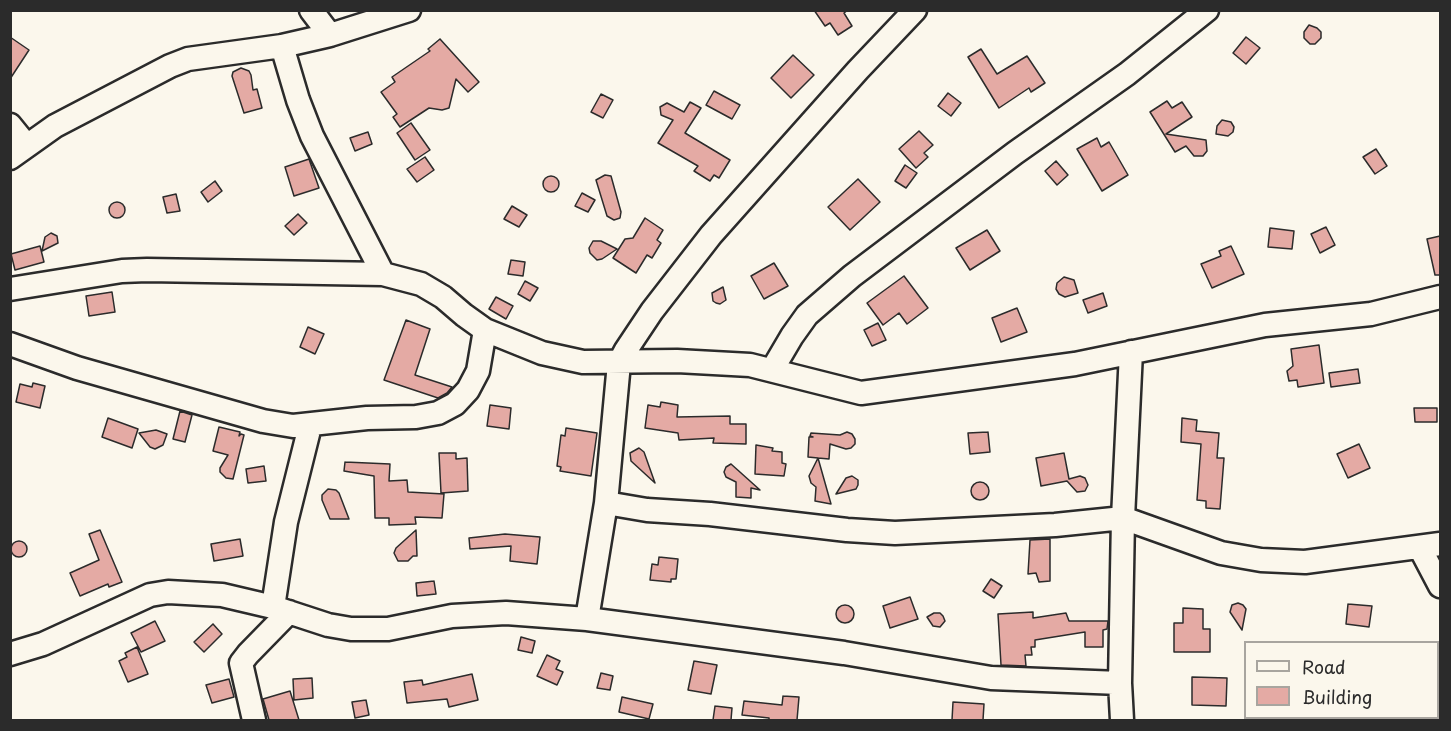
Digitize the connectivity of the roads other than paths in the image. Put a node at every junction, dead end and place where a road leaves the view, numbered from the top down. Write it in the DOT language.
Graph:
graph roads {
  1 [pos="311,10"];
  2 [pos="410,10"];
  3 [pos="915,10"];
  4 [pos="1207,10"];
  5 [pos="330,35"];
  6 [pos="282,46"];
  7 [pos="10,125"];
  8 [pos="19,152"];
  9 [pos="383,274"];
  10 [pos="10,288"];
  11 [pos="1440,297"];
  12 [pos="485,330"];
  13 [pos="10,344"];
  14 [pos="1131,352"];
  15 [pos="619,363"];
  16 [pos="772,370"];
  17 [pos="310,426"];
  18 [pos="606,503"];
  19 [pos="1123,518"];
  20 [pos="1430,546"];
  21 [pos="1440,586"];
  22 [pos="281,610"];
  23 [pos="587,619"];
  24 [pos="10,654"];
  25 [pos="1120,683"];
  26 [pos="254,720"];
  27 [pos="1122,720"];
  1 -- 5 [label="street"];
  2 -- 5 [label="street"];
  3 -- 15 [label="street"];
  4 -- 16 [label="street"];
  5 -- 6 [label="street"];
  6 -- 8 [label="street"];
  6 -- 9 [label="street"];
  7 -- 8 [label="street"];
  9 -- 10 [label="street"];
  9 -- 12 [label="street"];
  11 -- 14 [label="street"];
  12 -- 15 [label="street"];
  12 -- 17 [label="street"];
  13 -- 17 [label="street"];
  14 -- 16 [label="street"];
  14 -- 19 [label="street"];
  15 -- 16 [label="street"];
  15 -- 18 [label="street"];
  17 -- 22 [label="street"];
  18 -- 19 [label="street"];
  18 -- 23 [label="street"];
  19 -- 20 [label="street"];
  19 -- 25 [label="street"];
  20 -- 21 [label="street"];
  22 -- 23 [label="street"];
  22 -- 24 [label="street"];
  22 -- 26 [label="street"];
  23 -- 25 [label="street"];
  25 -- 27 [label="street"];
}
